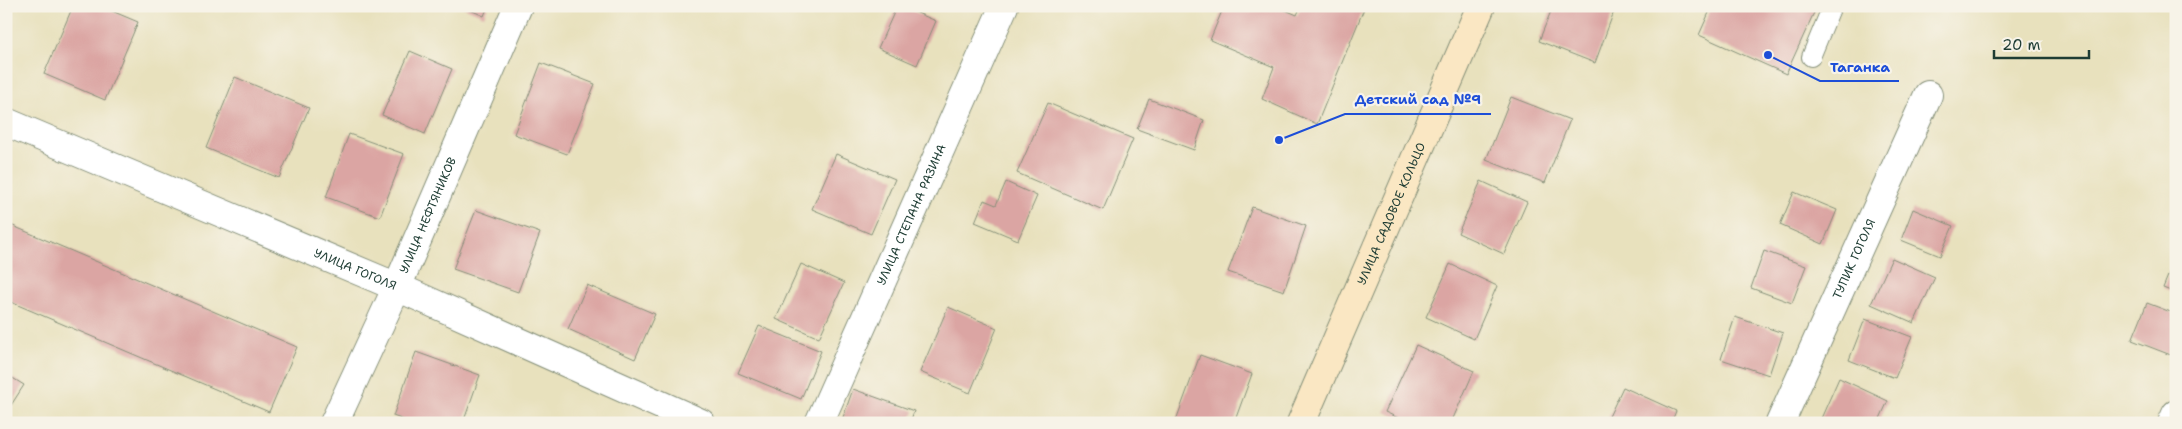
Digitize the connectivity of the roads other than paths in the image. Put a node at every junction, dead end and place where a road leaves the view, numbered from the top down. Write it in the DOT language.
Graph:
graph roads {
  1 [pos="518,6"];
  2 [pos="1004,6"];
  3 [pos="1481,6"];
  4 [pos="1832,6"];
  5 [pos="1811,57"];
  6 [pos="1928,95"];
  7 [pos="6,122"];
  8 [pos="398,287"];
  9 [pos="2176,414"];
  10 [pos="334,423"];
  11 [pos="701,423"];
  12 [pos="819,423"];
  13 [pos="1301,423"];
  14 [pos="1780,423"];
  15 [pos="2172,423"];
  1 -- 8 [label="street, УЛИЦА НЕФТЯНИКОВ"];
  2 -- 12 [label="street, УЛИЦА СТЕПАНА РАЗИНА"];
  3 -- 13 [label="main road, УЛИЦА САДОВОЕ КОЛЬЦО"];
  4 -- 5 [label="lane"];
  6 -- 14 [label="street, ТУПИК ГОГОЛЯ"];
  7 -- 8 [label="street, УЛИЦА ГОГОЛЯ"];
  8 -- 10 [label="street, УЛИЦА НЕФТЯНИКОВ"];
  8 -- 11 [label="street, УЛИЦА ГОГОЛЯ"];
  9 -- 15 [label="street"];
}
